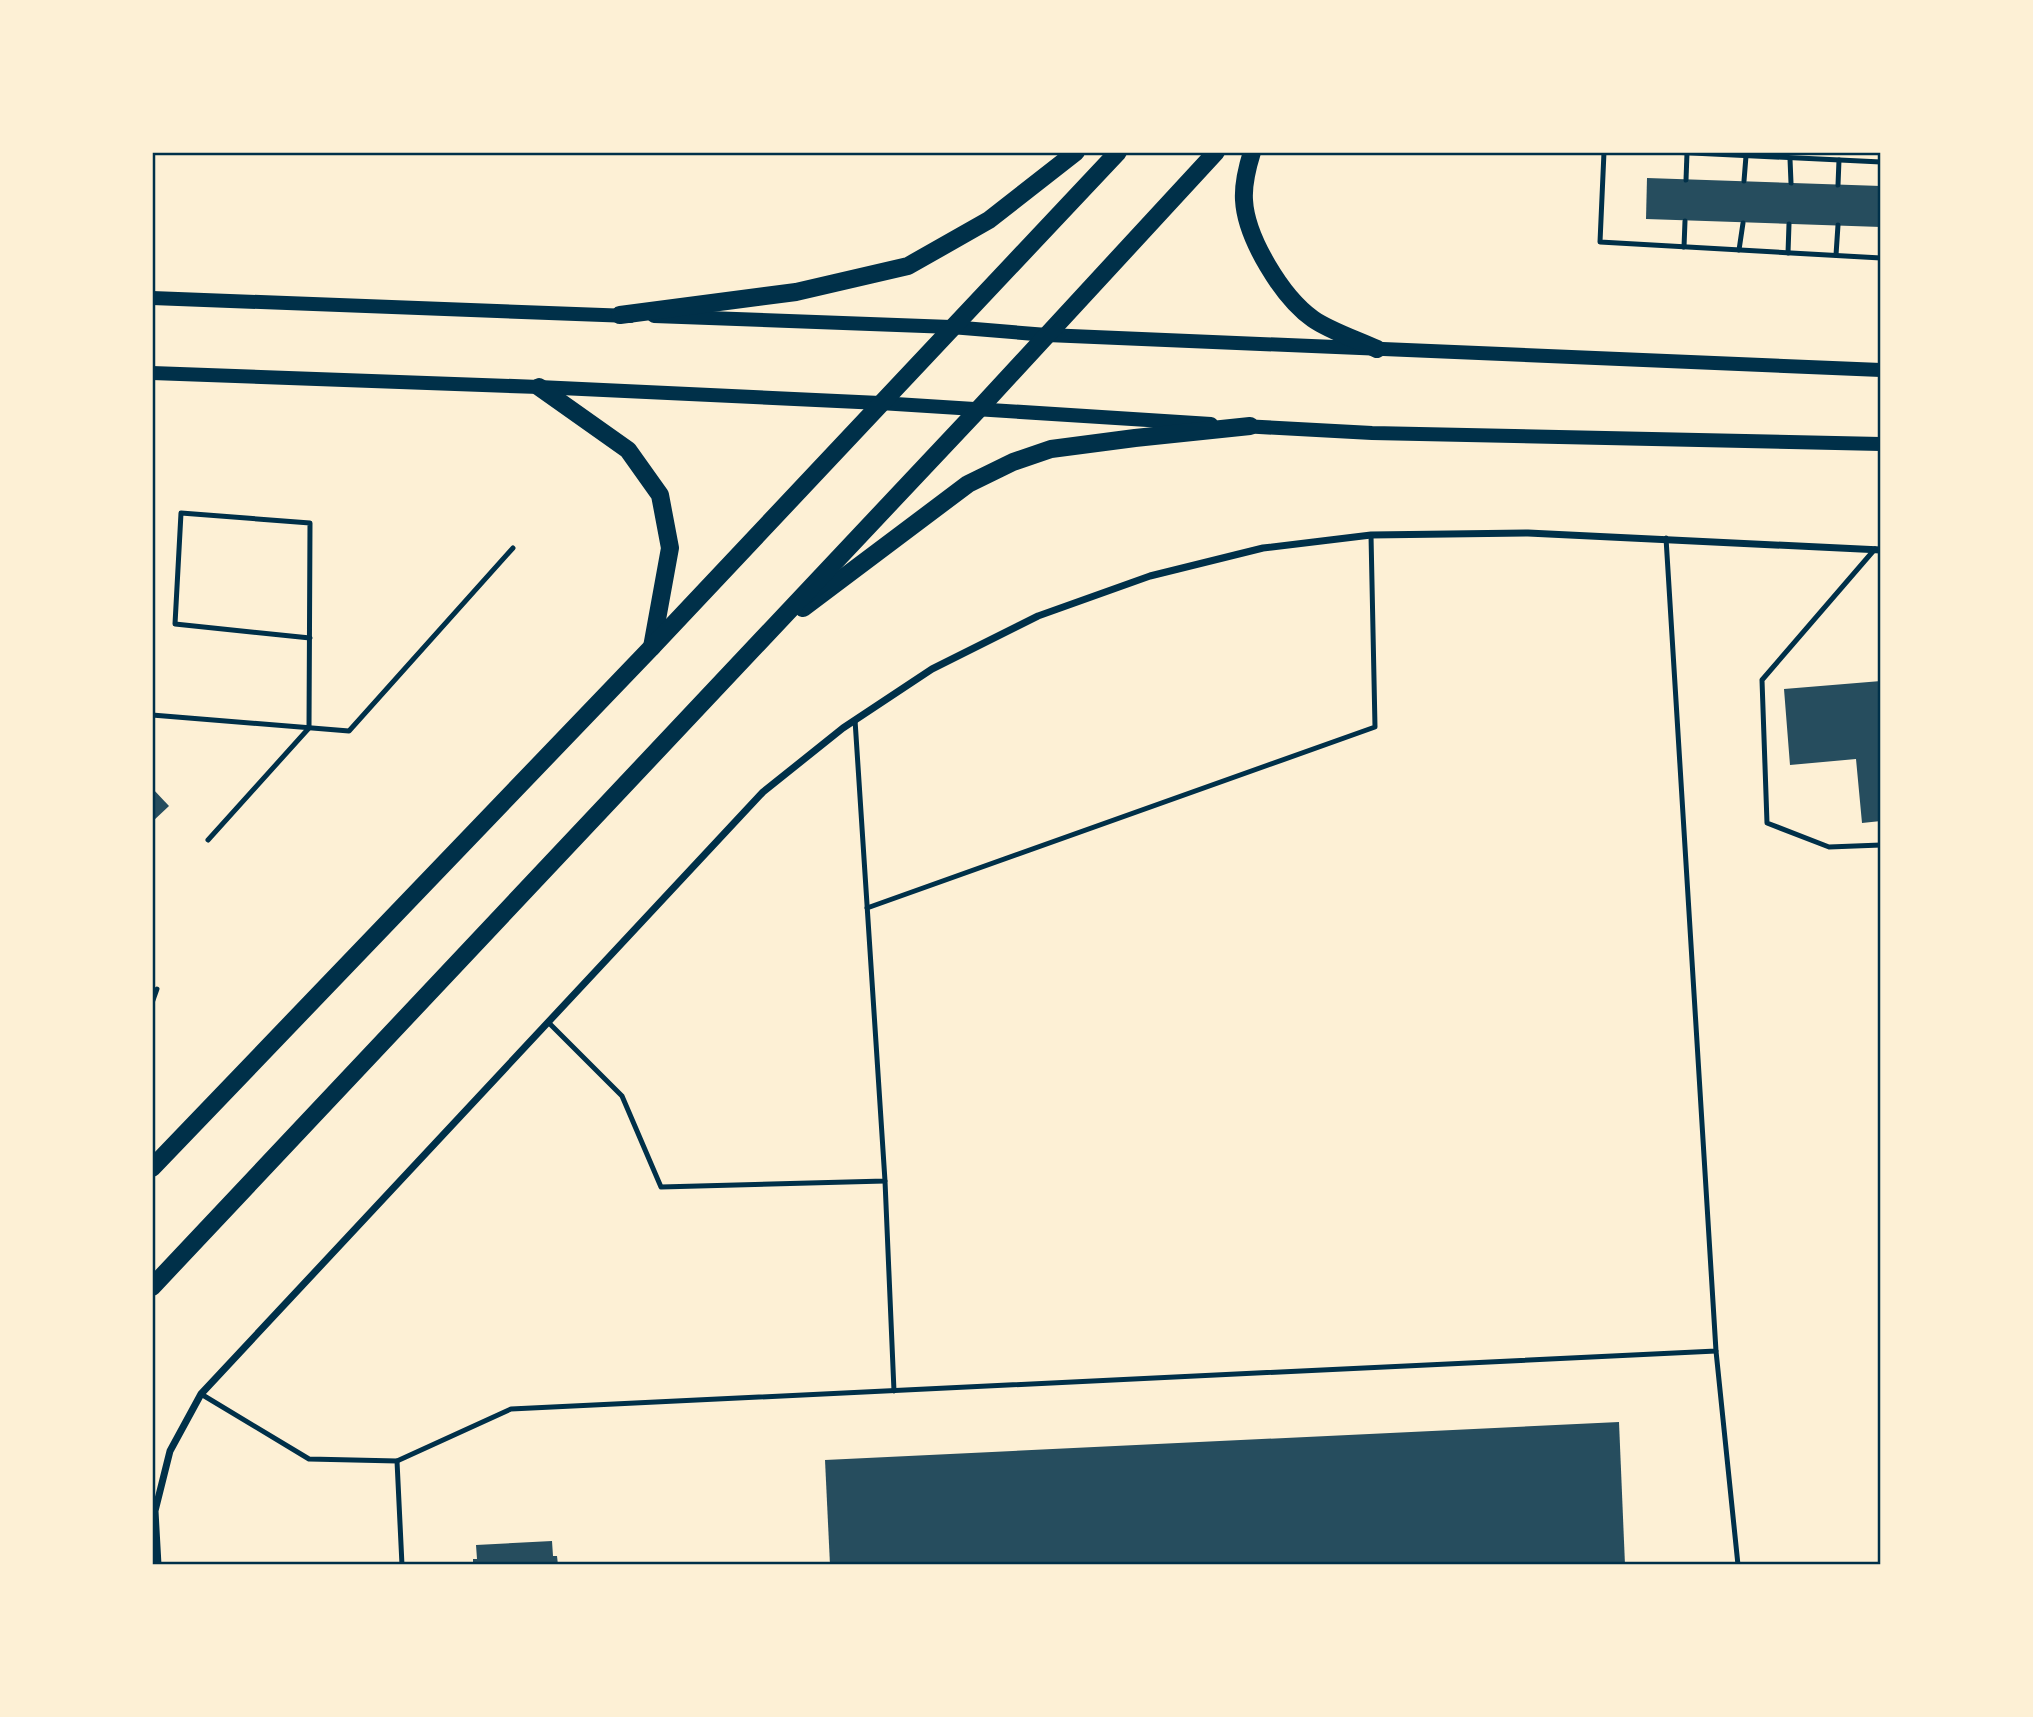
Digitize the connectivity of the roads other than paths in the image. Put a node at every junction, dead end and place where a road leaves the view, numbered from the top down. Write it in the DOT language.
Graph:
graph roads {
  1 [pos="1076,152"];
  2 [pos="1118,152"];
  3 [pos="1216,152"];
  4 [pos="1252,152"];
  5 [pos="1604,152"];
  6 [pos="1671,152"];
  7 [pos="1687,153"];
  8 [pos="1746,156"];
  9 [pos="1790,159"];
  10 [pos="1839,160"];
  11 [pos="1881,163"];
  12 [pos="1686,180"];
  13 [pos="1744,181"];
  14 [pos="1791,183"];
  15 [pos="1838,185"];
  16 [pos="1685,221"];
  17 [pos="1742,223"];
  18 [pos="1789,224"];
  19 [pos="1838,225"];
  20 [pos="1684,247"];
  21 [pos="1739,250"];
  22 [pos="1788,253"];
  23 [pos="1836,255"];
  24 [pos="1881,258"];
  25 [pos="152,298"];
  26 [pos="620,315"];
  27 [pos="951,327"];
  28 [pos="1047,335"];
  29 [pos="1377,349"];
  30 [pos="1881,370"];
  31 [pos="152,373"];
  32 [pos="539,387"];
  33 [pos="880,403"];
  34 [pos="977,411"];
  35 [pos="1250,426"];
  36 [pos="1881,444"];
  37 [pos="1371,535"];
  38 [pos="1666,538"];
  39 [pos="513,548"];
  40 [pos="1878,549"];
  41 [pos="310,638"];
  42 [pos="761,640"];
  43 [pos="652,647"];
  44 [pos="152,715"];
  45 [pos="855,720"];
  46 [pos="309,728"];
  47 [pos="208,840"];
  48 [pos="1881,845"];
  49 [pos="867,908"];
  50 [pos="157,989"];
  51 [pos="152,1003"];
  52 [pos="548,1022"];
  53 [pos="152,1168"];
  54 [pos="885,1181"];
  55 [pos="152,1287"];
  56 [pos="1716,1351"];
  57 [pos="894,1391"];
  58 [pos="201,1394"];
  59 [pos="397,1461"];
  60 [pos="158,1565"];
  61 [pos="402,1565"];
  62 [pos="1738,1565"];
  1 -- 26 [label="main road"];
  2 -- 27 [label="main road"];
  3 -- 28 [label="main road"];
  4 -- 29 [label="main road"];
  5 -- 20 [label="lane"];
  6 -- 7 [label="lane"];
  7 -- 8 [label="lane"];
  7 -- 12 [label="lane"];
  8 -- 9 [label="lane"];
  8 -- 13 [label="lane"];
  9 -- 10 [label="lane"];
  9 -- 14 [label="lane"];
  10 -- 11 [label="lane"];
  10 -- 15 [label="lane"];
  16 -- 20 [label="lane"];
  17 -- 21 [label="lane"];
  18 -- 22 [label="lane"];
  19 -- 23 [label="lane"];
  20 -- 21 [label="lane"];
  21 -- 22 [label="lane"];
  22 -- 23 [label="lane"];
  23 -- 24 [label="lane"];
  25 -- 26 [label="main road"];
  26 -- 27 [label="main road"];
  27 -- 28 [label="main road"];
  27 -- 33 [label="main road"];
  28 -- 29 [label="main road"];
  28 -- 34 [label="main road"];
  29 -- 30 [label="main road"];
  31 -- 32 [label="main road"];
  32 -- 33 [label="main road"];
  32 -- 43 [label="main road"];
  33 -- 34 [label="main road"];
  33 -- 43 [label="main road"];
  34 -- 35 [label="main road"];
  34 -- 42 [label="main road"];
  35 -- 36 [label="main road"];
  35 -- 42 [label="main road"];
  37 -- 38 [label="street"];
  37 -- 45 [label="street"];
  37 -- 49 [label="lane"];
  38 -- 40 [label="street"];
  38 -- 56 [label="lane"];
  39 -- 46 [label="lane"];
  40 -- 48 [label="lane"];
  41 -- 41 [label="lane"];
  41 -- 46 [label="lane"];
  42 -- 55 [label="main road"];
  43 -- 53 [label="main road"];
  44 -- 46 [label="lane"];
  45 -- 49 [label="lane"];
  45 -- 52 [label="street"];
  46 -- 47 [label="lane"];
  49 -- 54 [label="lane"];
  50 -- 51 [label="lane"];
  52 -- 54 [label="lane"];
  52 -- 58 [label="street"];
  54 -- 57 [label="lane"];
  56 -- 57 [label="lane"];
  56 -- 62 [label="lane"];
  57 -- 59 [label="lane"];
  58 -- 59 [label="lane"];
  58 -- 60 [label="street"];
  59 -- 61 [label="lane"];
}
